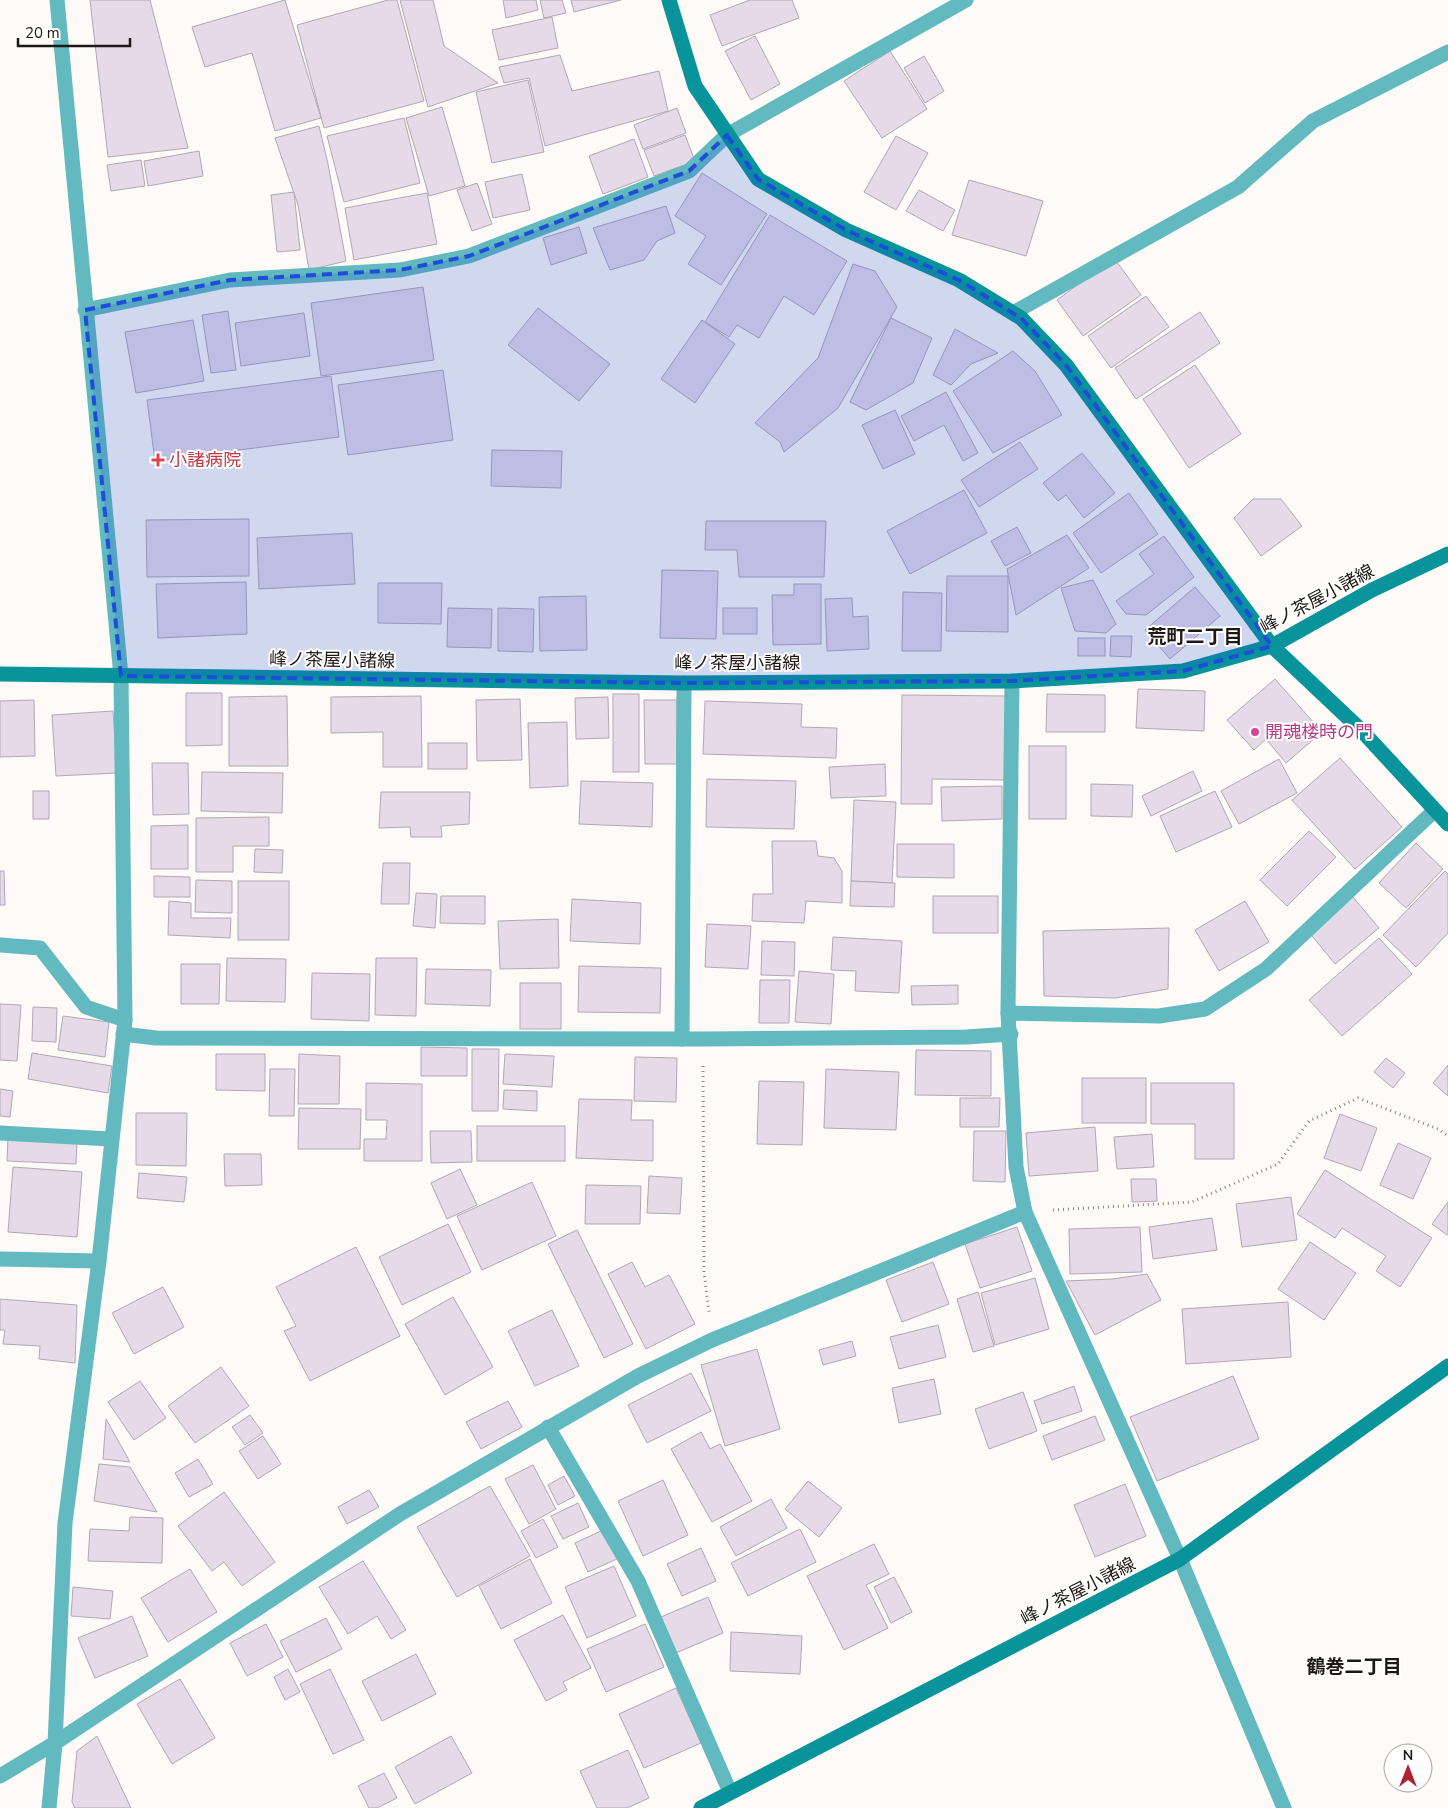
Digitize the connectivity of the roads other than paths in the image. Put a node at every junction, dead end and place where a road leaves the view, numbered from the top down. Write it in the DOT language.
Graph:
graph roads {
  1 [pos="57,0"];
  2 [pos="669,0"];
  3 [pos="966,0"];
  4 [pos="1448,52"];
  5 [pos="727,135"];
  6 [pos="85,310"];
  7 [pos="1013,313"];
  8 [pos="1448,554"];
  9 [pos="1272,646"];
  10 [pos="0,674"];
  11 [pos="121,676"];
  12 [pos="1012,681"];
  13 [pos="684,683"];
  14 [pos="1434,811"];
  15 [pos="1448,824"];
  16 [pos="0,945"];
  17 [pos="1008,1013"];
  18 [pos="124,1027"];
  19 [pos="1010,1034"];
  20 [pos="682,1039"];
  21 [pos="0,1133"];
  22 [pos="111,1139"];
  23 [pos="1025,1212"];
  24 [pos="0,1259"];
  25 [pos="99,1261"];
  26 [pos="1448,1366"];
  27 [pos="548,1428"];
  28 [pos="1180,1559"];
  29 [pos="55,1743"];
  30 [pos="0,1776"];
  31 [pos="730,1792"];
  32 [pos="49,1808"];
  33 [pos="701,1808"];
  34 [pos="1284,1808"];
  1 -- 6 [label="street"];
  2 -- 5 [label="main road"];
  3 -- 5 [label="street"];
  4 -- 7 [label="street"];
  5 -- 6 [label="street"];
  5 -- 7 [label="main road"];
  6 -- 11 [label="street"];
  7 -- 9 [label="main road"];
  8 -- 9 [label="main road, 峰ノ茶屋小諸線"];
  9 -- 12 [label="main road, 峰ノ茶屋小諸線"];
  9 -- 14 [label="main road"];
  10 -- 11 [label="main road, 峰ノ茶屋小諸線"];
  11 -- 13 [label="main road, 峰ノ茶屋小諸線"];
  11 -- 18 [label="street"];
  12 -- 13 [label="main road, 峰ノ茶屋小諸線"];
  12 -- 17 [label="street"];
  13 -- 20 [label="street"];
  14 -- 15 [label="main road"];
  14 -- 17 [label="street"];
  16 -- 18 [label="street"];
  17 -- 19 [label="street"];
  18 -- 20 [label="street"];
  18 -- 22 [label="street"];
  19 -- 20 [label="street"];
  19 -- 23 [label="street"];
  21 -- 22 [label="street"];
  22 -- 25 [label="street"];
  23 -- 27 [label="street"];
  23 -- 28 [label="street"];
  24 -- 25 [label="street"];
  25 -- 29 [label="street"];
  26 -- 28 [label="main road, 峰ノ茶屋小諸線"];
  27 -- 29 [label="street"];
  27 -- 31 [label="street"];
  28 -- 31 [label="main road, 峰ノ茶屋小諸線"];
  28 -- 34 [label="street"];
  29 -- 30 [label="street"];
  29 -- 32 [label="street"];
  31 -- 33 [label="main road, 峰ノ茶屋小諸線"];
}
